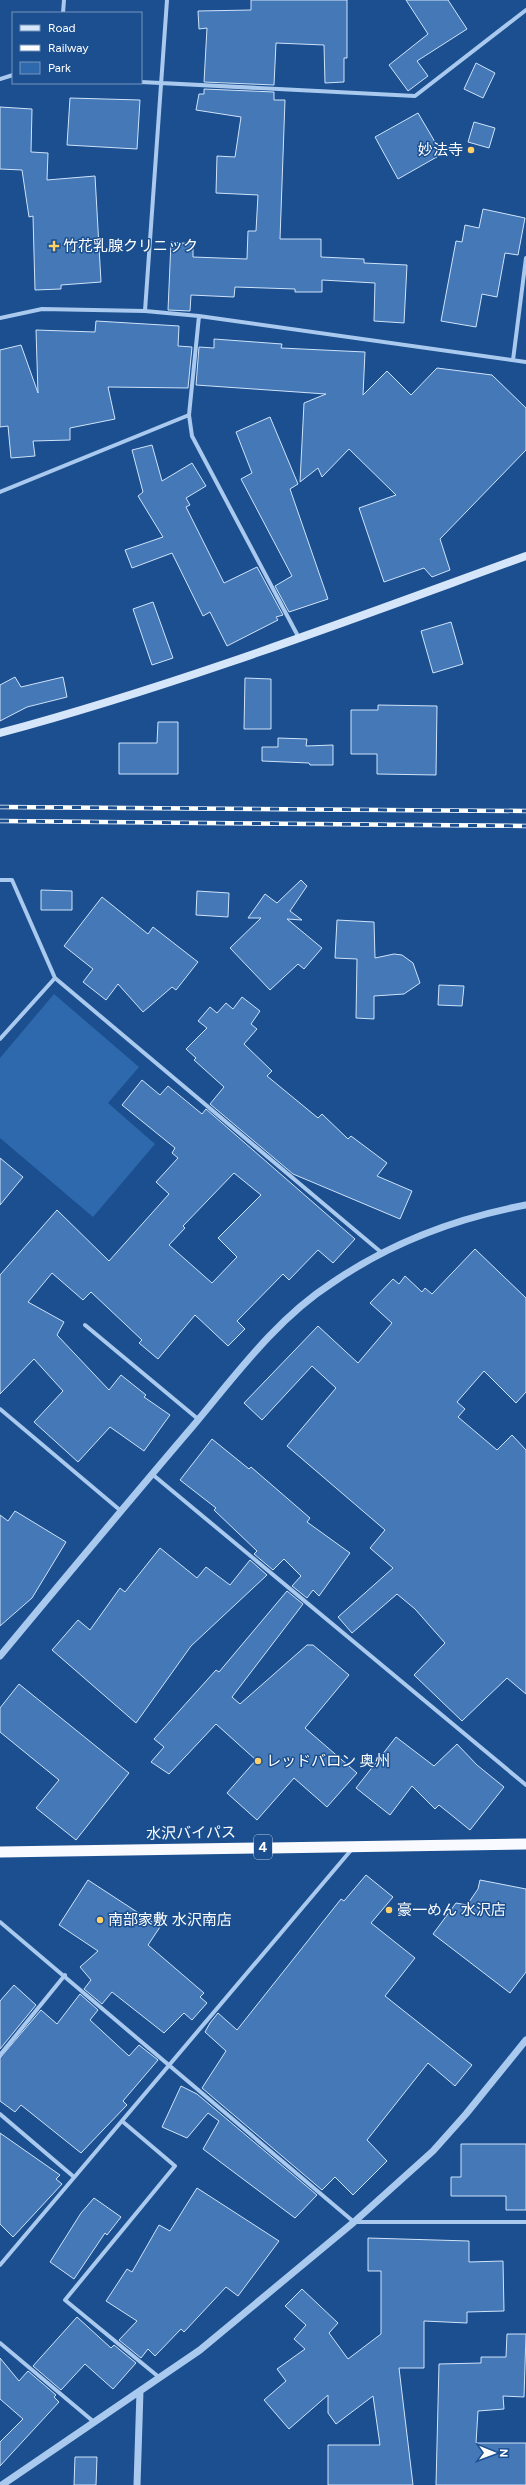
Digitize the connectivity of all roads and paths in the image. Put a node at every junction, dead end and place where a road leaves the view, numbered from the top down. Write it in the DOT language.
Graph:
graph roads {
  1 [pos="64,0"];
  2 [pos="167,0"];
  3 [pos="526,10"];
  4 [pos="64,12"];
  5 [pos="12,75"];
  6 [pos="0,79"];
  7 [pos="142,82"];
  8 [pos="162,83"];
  9 [pos="526,258"];
  10 [pos="145,311"];
  11 [pos="199,316"];
  12 [pos="0,318"];
  13 [pos="513,360"];
  14 [pos="526,362"];
  15 [pos="189,415"];
  16 [pos="0,492"];
  17 [pos="526,556"];
  18 [pos="299,638"];
  19 [pos="0,733"];
  20 [pos="0,880"];
  21 [pos="55,978"];
  22 [pos="0,1039"];
  23 [pos="526,1205"];
  24 [pos="382,1253"];
  25 [pos="85,1325"];
  26 [pos="0,1409"];
  27 [pos="198,1419"];
  28 [pos="152,1474"];
  29 [pos="121,1511"];
  30 [pos="0,1656"];
  31 [pos="526,1785"];
  32 [pos="526,1844"];
  33 [pos="356,1845"];
  34 [pos="0,1852"];
  35 [pos="0,1922"];
  36 [pos="65,1975"];
  37 [pos="526,2040"];
  38 [pos="0,2055"];
  39 [pos="170,2064"];
  40 [pos="0,2114"];
  41 [pos="122,2121"];
  42 [pos="74,2177"];
  43 [pos="354,2222"];
  44 [pos="526,2222"];
  45 [pos="1,2262"];
  46 [pos="0,2343"];
  47 [pos="160,2378"];
  48 [pos="140,2391"];
  49 [pos="94,2422"];
  50 [pos="2,2485"];
  51 [pos="137,2485"];
  1 -- 4 [label="street"];
  2 -- 8 [label="street"];
  3 -- 8 [label="street"];
  5 -- 6 [label="street"];
  7 -- 8 [label="street"];
  8 -- 10 [label="street"];
  9 -- 13 [label="street"];
  10 -- 11 [label="street"];
  10 -- 12 [label="street"];
  11 -- 13 [label="street"];
  11 -- 15 [label="street"];
  13 -- 14 [label="street"];
  15 -- 16 [label="street"];
  15 -- 18 [label="street"];
  17 -- 18 [label="main road"];
  18 -- 19 [label="main road"];
  20 -- 21 [label="street"];
  21 -- 22 [label="street"];
  21 -- 24 [label="street"];
  23 -- 24 [label="street"];
  24 -- 27 [label="street"];
  25 -- 27 [label="street"];
  26 -- 29 [label="street"];
  27 -- 28 [label="street"];
  28 -- 29 [label="street"];
  28 -- 31 [label="street"];
  29 -- 30 [label="street"];
  32 -- 33 [label="highway, 水沢バイパス / 4"];
  33 -- 34 [label="highway, 水沢バイパス / 4"];
  33 -- 39 [label="street"];
  35 -- 36 [label="street"];
  36 -- 38 [label="street"];
  36 -- 39 [label="street"];
  37 -- 43 [label="street"];
  39 -- 41 [label="street"];
  39 -- 43 [label="street"];
  40 -- 42 [label="street"];
  41 -- 42 [label="street"];
  41 -- 47 [label="street"];
  42 -- 45 [label="street"];
  43 -- 44 [label="street"];
  43 -- 47 [label="street"];
  46 -- 49 [label="street"];
  47 -- 48 [label="street"];
  48 -- 49 [label="street"];
  48 -- 51 [label="street"];
  49 -- 50 [label="street"];
}
